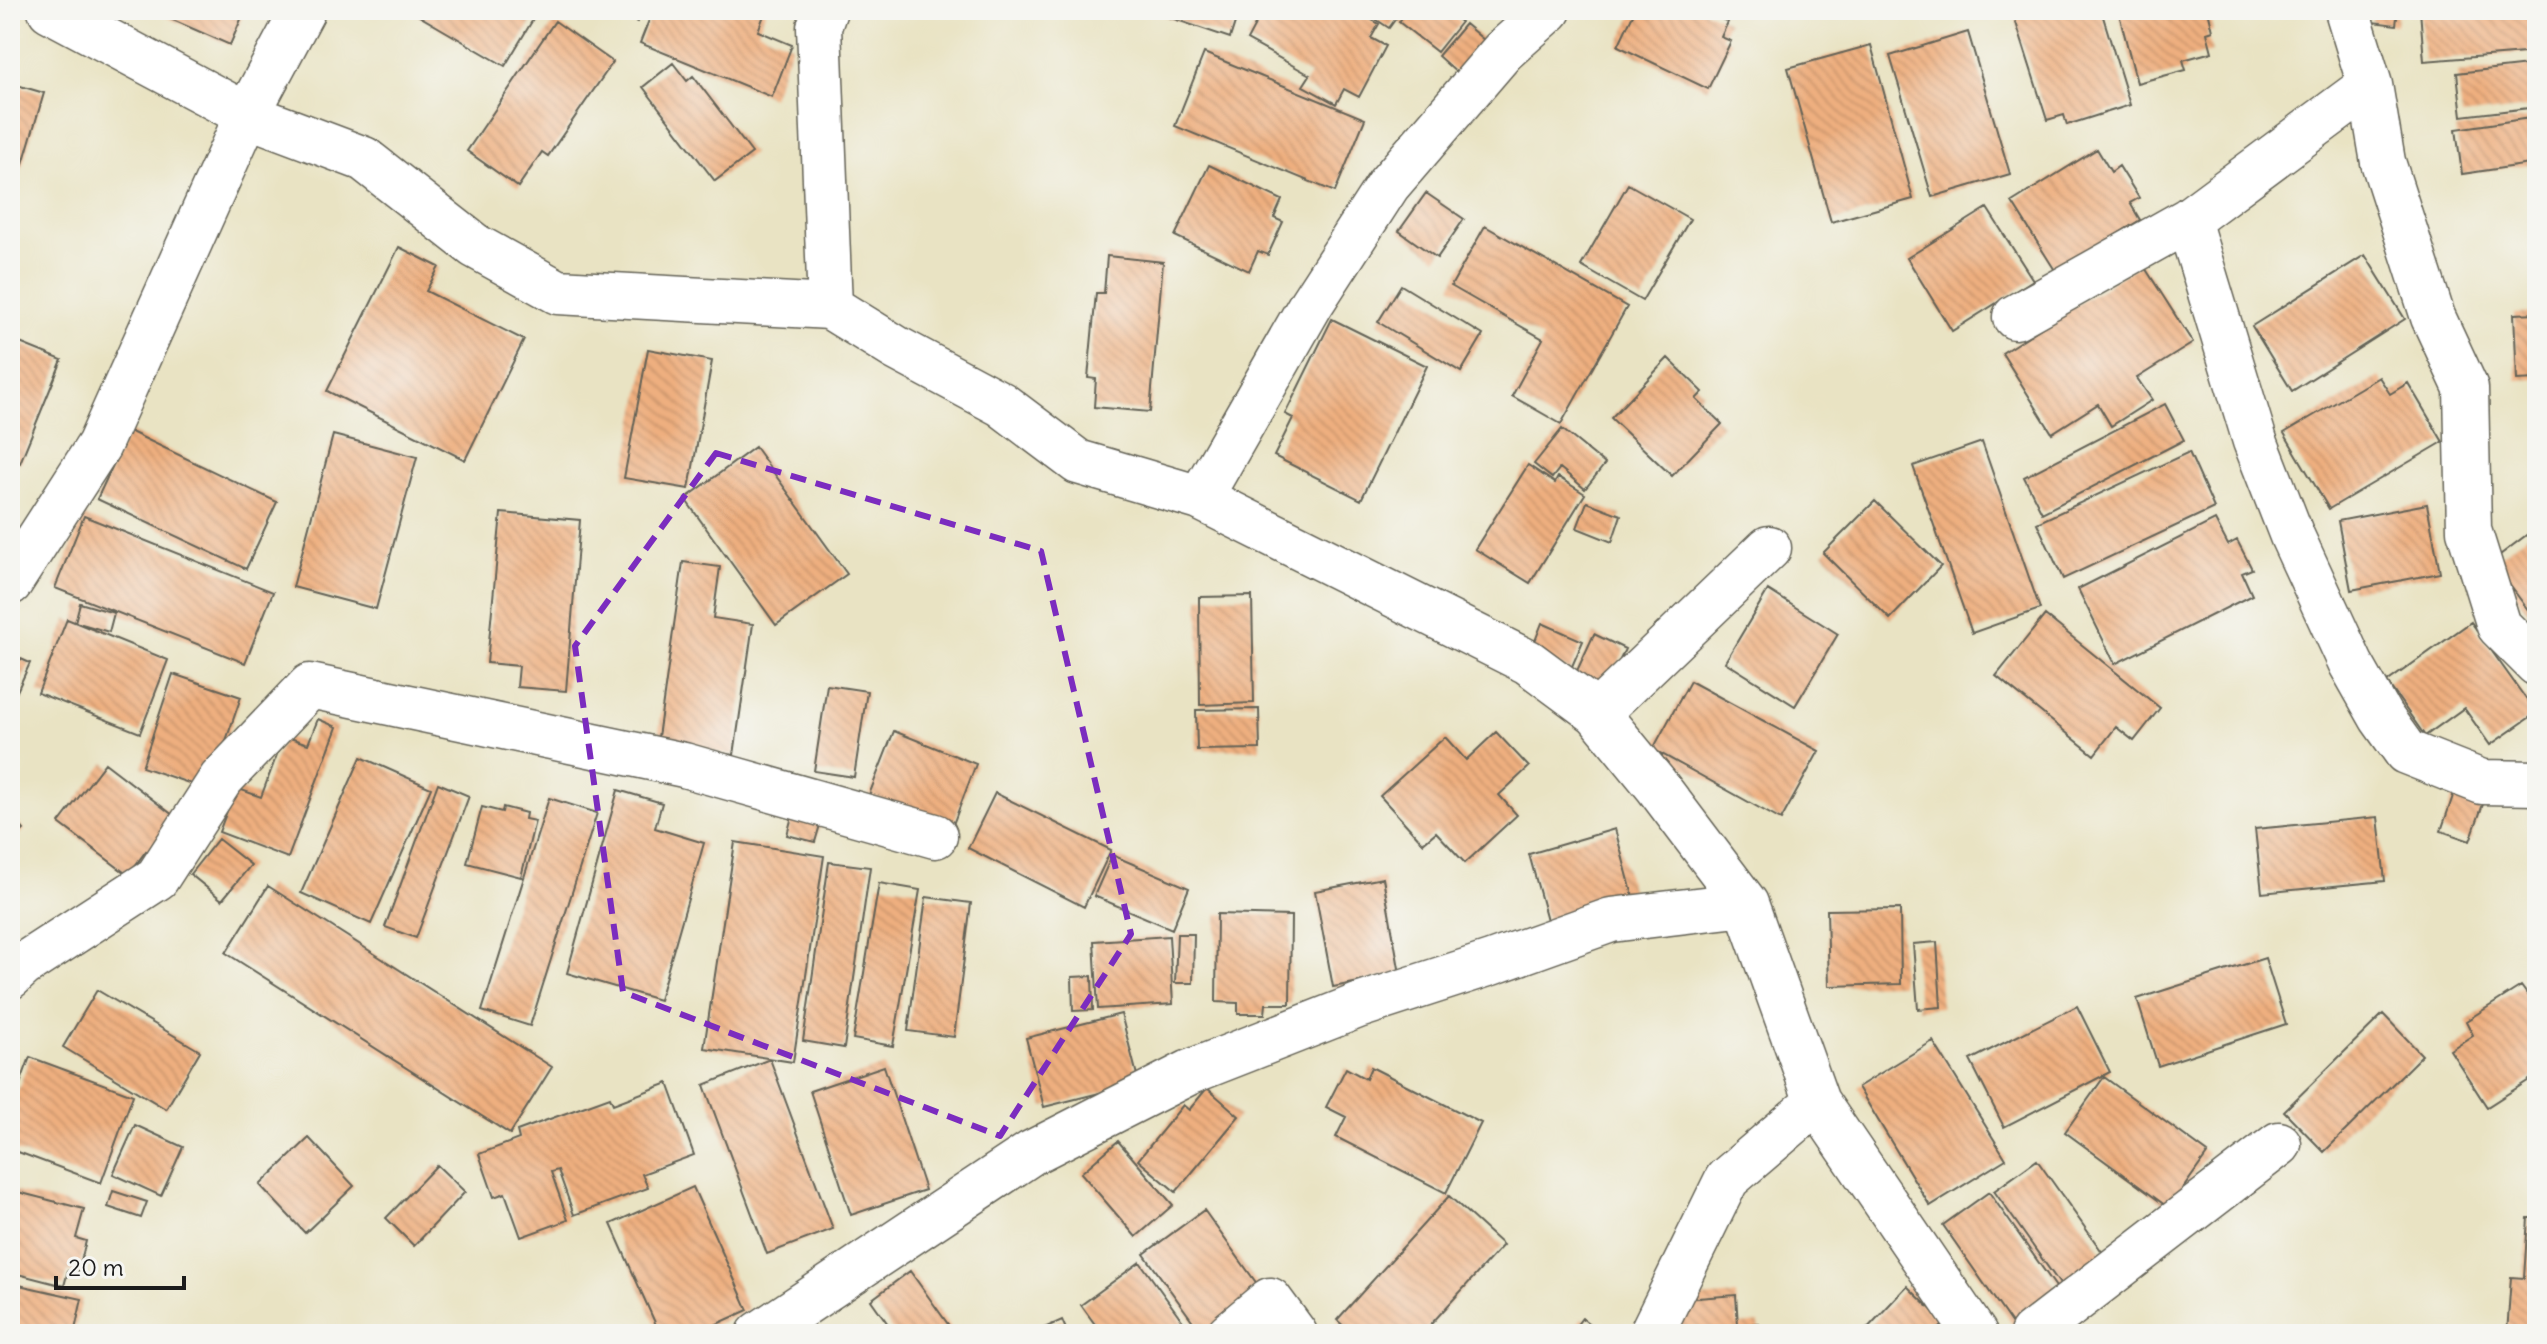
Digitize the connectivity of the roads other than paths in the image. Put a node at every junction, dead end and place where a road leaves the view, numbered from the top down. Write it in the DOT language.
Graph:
graph roads {
  1 [pos="50,10"];
  2 [pos="303,10"];
  3 [pos="825,10"];
  4 [pos="1549,10"];
  5 [pos="2347,10"];
  6 [pos="2370,85"];
  7 [pos="247,115"];
  8 [pos="2188,220"];
  9 [pos="830,307"];
  10 [pos="2015,317"];
  11 [pos="1200,498"];
  12 [pos="1769,548"];
  13 [pos="10,583"];
  14 [pos="2537,664"];
  15 [pos="1597,713"];
  16 [pos="2537,783"];
  17 [pos="935,836"];
  18 [pos="1746,904"];
  19 [pos="10,977"];
  20 [pos="1817,1102"];
  21 [pos="2279,1144"];
  22 [pos="759,1334"];
  23 [pos="1229,1334"];
  24 [pos="1295,1334"];
  25 [pos="1651,1334"];
  26 [pos="1975,1334"];
  27 [pos="2032,1334"];
  1 -- 7 [label="street"];
  2 -- 7 [label="street"];
  3 -- 9 [label="street"];
  4 -- 11 [label="street"];
  5 -- 6 [label="street"];
  6 -- 8 [label="street"];
  6 -- 14 [label="street"];
  7 -- 9 [label="street"];
  7 -- 13 [label="street"];
  8 -- 10 [label="street"];
  8 -- 16 [label="street"];
  9 -- 11 [label="street"];
  11 -- 15 [label="street"];
  12 -- 15 [label="street"];
  15 -- 18 [label="street"];
  17 -- 19 [label="street"];
  18 -- 20 [label="street"];
  18 -- 22 [label="street"];
  20 -- 25 [label="street"];
  20 -- 26 [label="street"];
  21 -- 27 [label="street"];
  23 -- 24 [label="street"];
}
